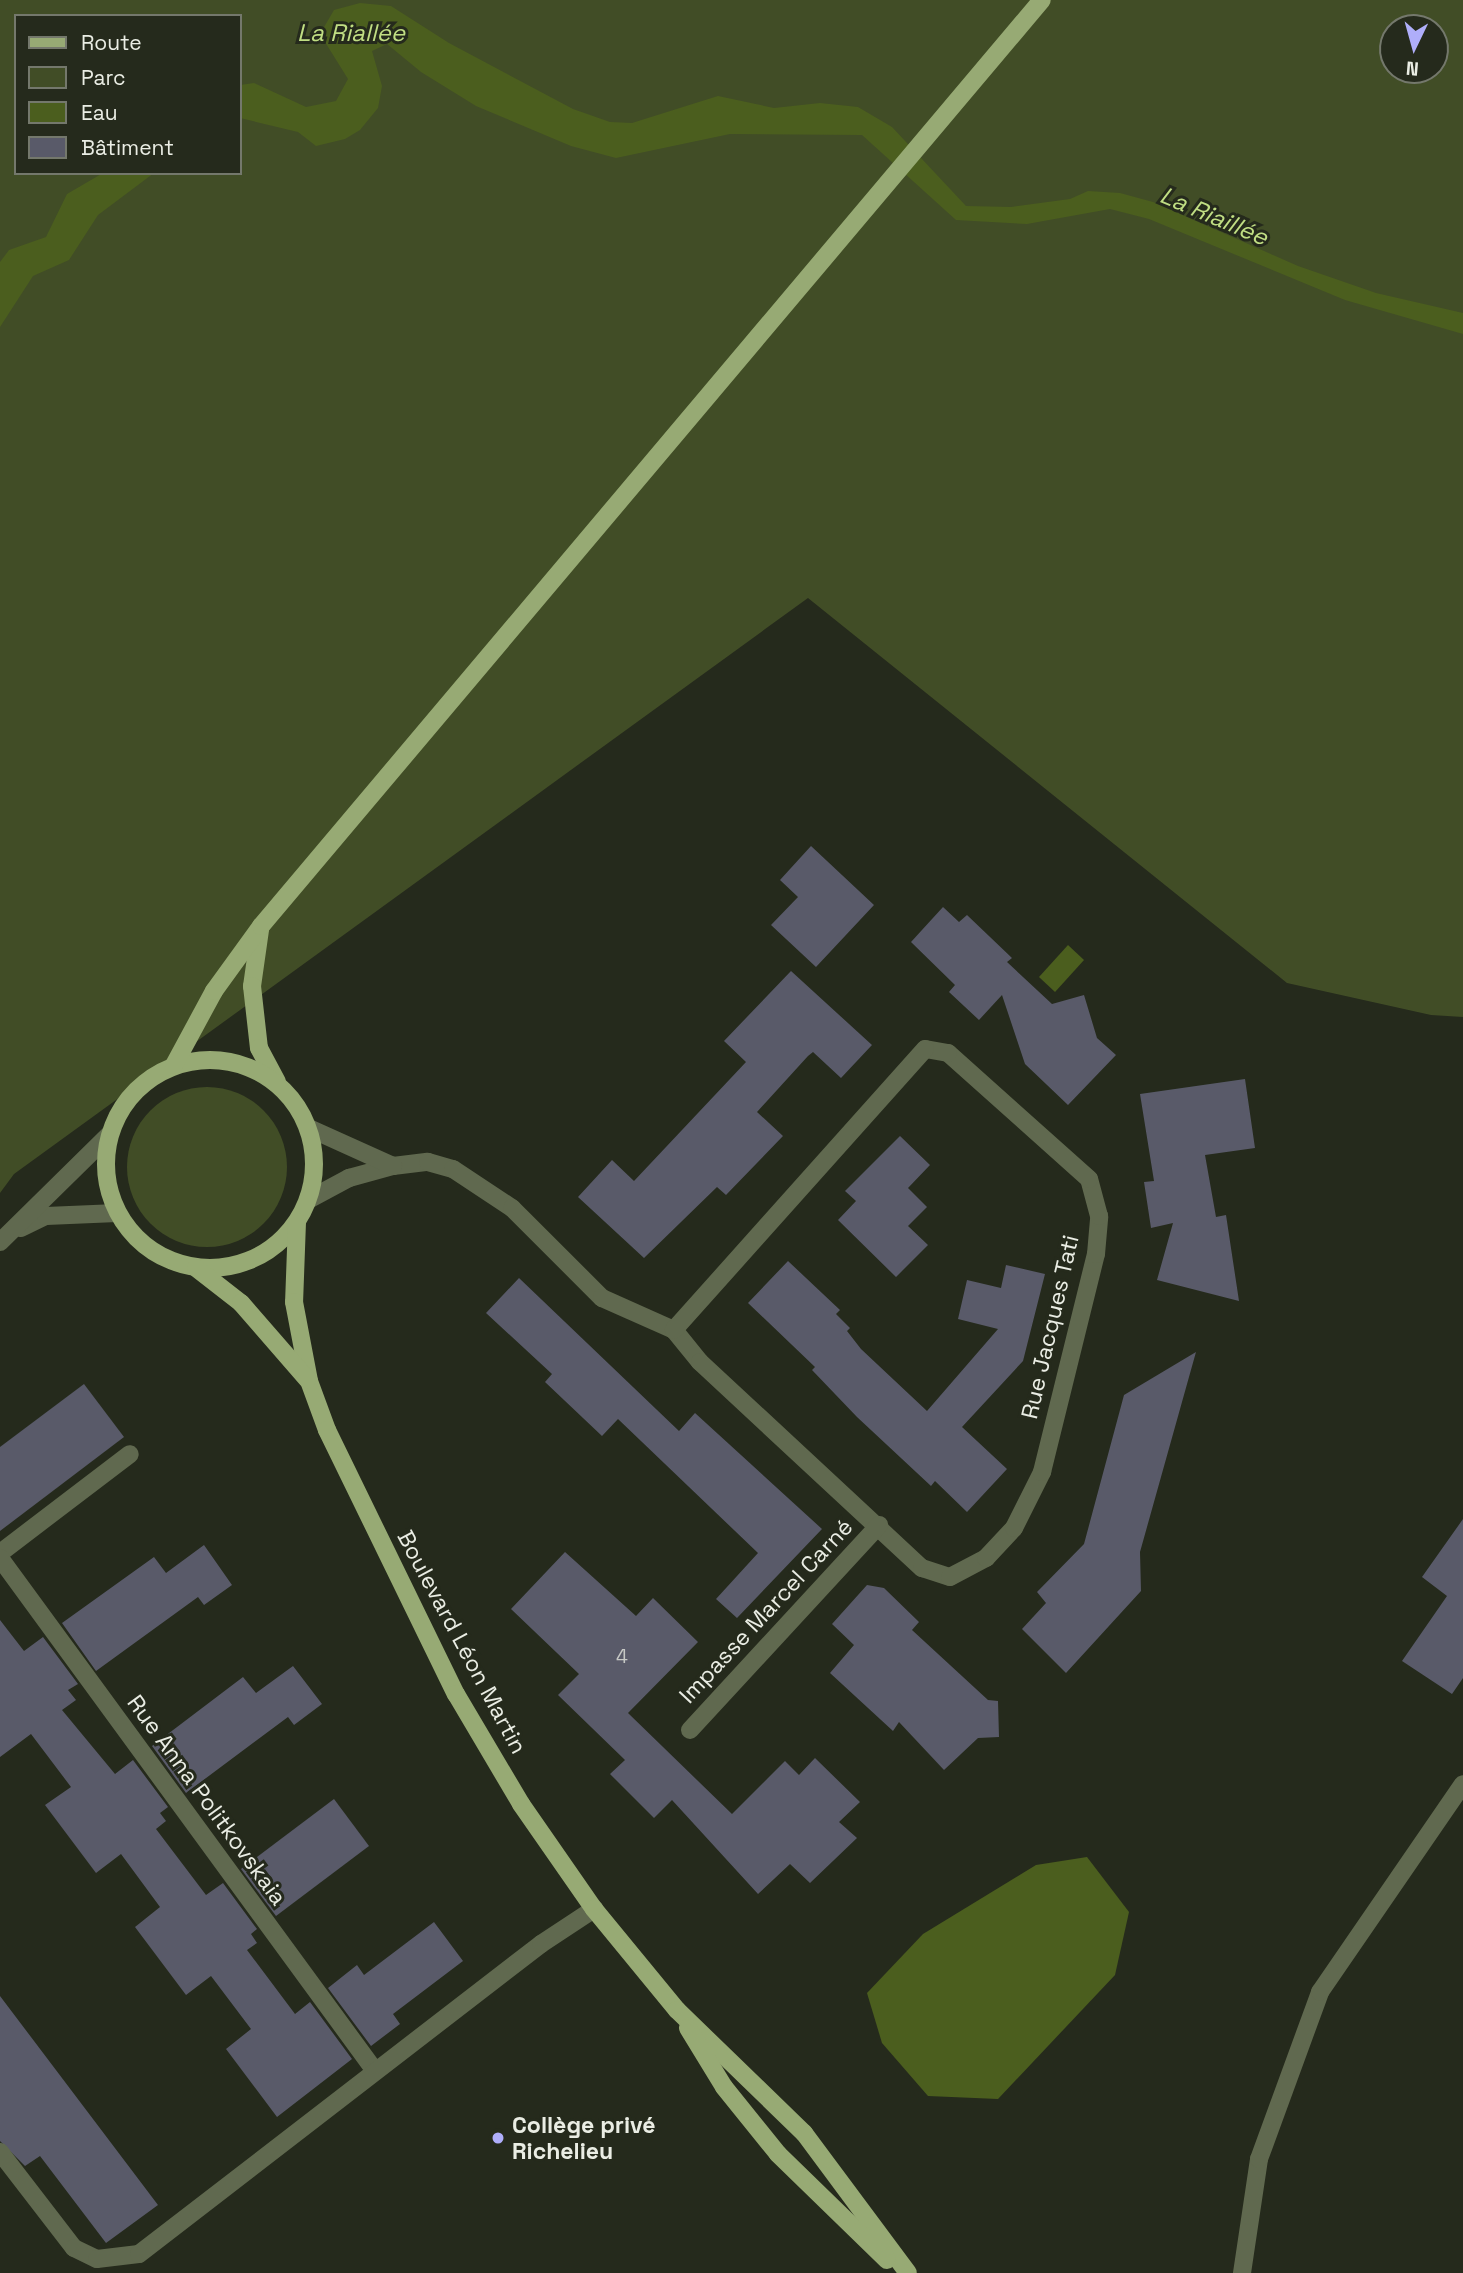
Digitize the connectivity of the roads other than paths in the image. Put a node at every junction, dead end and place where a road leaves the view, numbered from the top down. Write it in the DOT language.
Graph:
graph roads {
  1 [pos="1042,0"];
  2 [pos="261,926"];
  3 [pos="174,1065"];
  4 [pos="279,1085"];
  5 [pos="309,1128"];
  6 [pos="109,1135"];
  7 [pos="393,1166"];
  8 [pos="308,1200"];
  9 [pos="117,1213"];
  10 [pos="297,1222"];
  11 [pos="3,1239"];
  12 [pos="197,1268"];
  13 [pos="674,1329"];
  14 [pos="309,1381"];
  15 [pos="130,1454"];
  16 [pos="879,1525"];
  17 [pos="0,1555"];
  18 [pos="690,1730"];
  19 [pos="1463,1784"];
  20 [pos="594,1909"];
  21 [pos="677,2010"];
  22 [pos="375,2071"];
  23 [pos="0,2152"];
  24 [pos="900,2273"];
  25 [pos="908,2273"];
  26 [pos="1242,2273"];
  1 -- 2 [label="main road"];
  2 -- 3 [label="main road"];
  2 -- 4 [label="main road"];
  3 -- 4 [label="main road"];
  3 -- 6 [label="main road"];
  4 -- 5 [label="main road"];
  5 -- 7 [label="street"];
  5 -- 8 [label="main road"];
  6 -- 9 [label="main road"];
  6 -- 11 [label="street"];
  7 -- 8 [label="street, Rue Jacques Tati"];
  7 -- 13 [label="street, Rue Jacques Tati"];
  8 -- 10 [label="main road"];
  9 -- 11 [label="street"];
  9 -- 12 [label="main road"];
  10 -- 12 [label="main road"];
  10 -- 14 [label="main road, Boulevard Léon Martin"];
  12 -- 14 [label="main road, Boulevard Léon Martin"];
  13 -- 16 [label="street, Rue Jacques Tati"];
  13 -- 16 [label="street, Rue Jacques Tati"];
  14 -- 20 [label="main road, Boulevard Léon Martin"];
  15 -- 17 [label="street, Rue Anna Politkovskaia"];
  16 -- 18 [label="street, Impasse Marcel Carné"];
  17 -- 22 [label="street, Rue Anna Politkovskaia"];
  19 -- 26 [label="street"];
  20 -- 21 [label="main road, Boulevard Léon Martin"];
  20 -- 22 [label="street"];
  21 -- 24 [label="main road, Boulevard Léon Martin"];
  21 -- 25 [label="main road, Boulevard Léon Martin"];
  22 -- 23 [label="street"];
}
